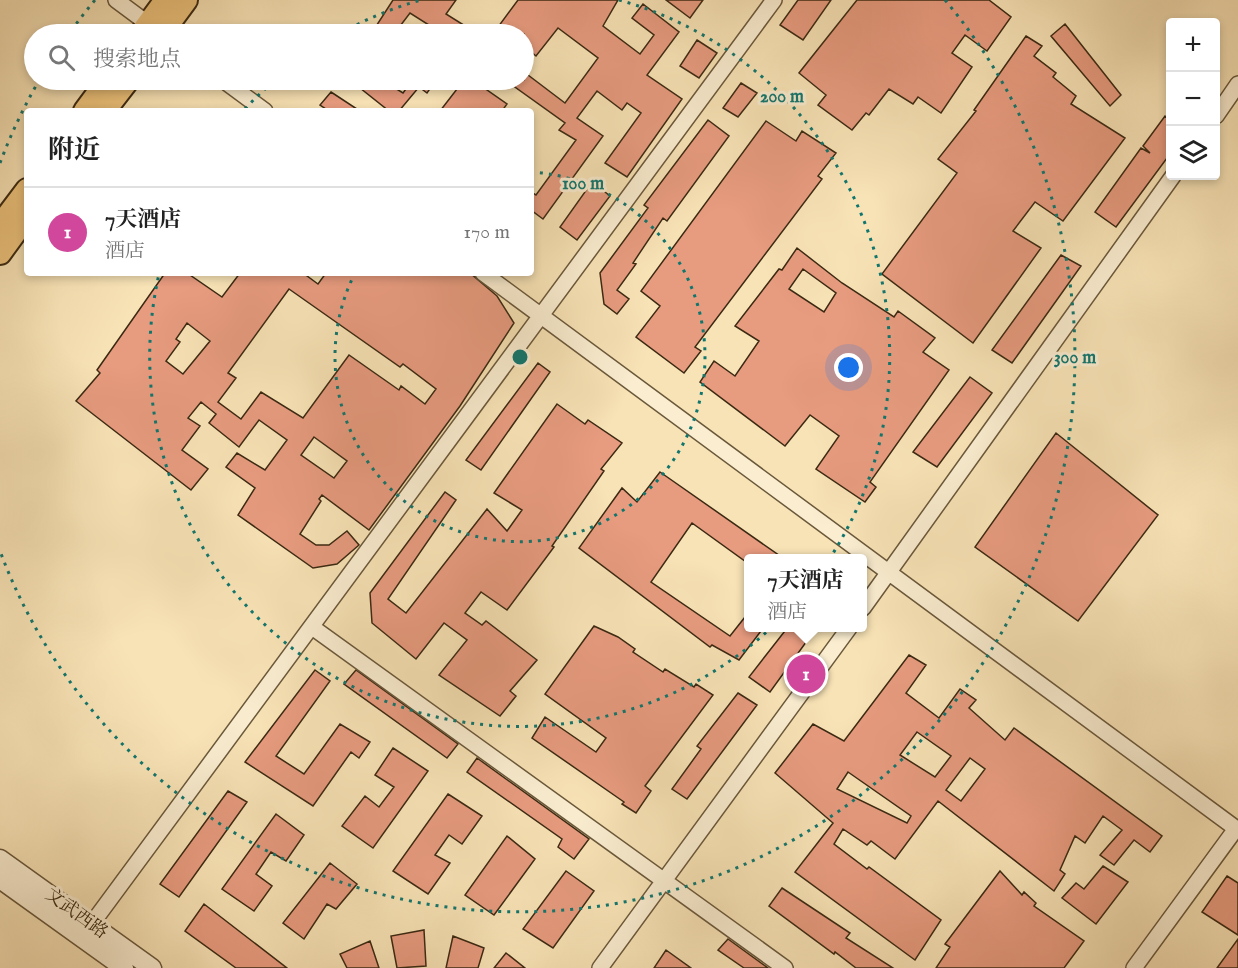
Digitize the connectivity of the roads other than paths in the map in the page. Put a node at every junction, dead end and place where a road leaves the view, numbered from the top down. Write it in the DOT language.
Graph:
graph roads {
  1 [pos="116,0"];
  2 [pos="166,0"];
  3 [pos="186,0"];
  4 [pos="774,0"];
  5 [pos="145,24"];
  6 [pos="158,24"];
  7 [pos="163,24"];
  8 [pos="1238,84"];
  9 [pos="101,90"];
  10 [pos="120,90"];
  11 [pos="237,90"];
  12 [pos="87,108"];
  13 [pos="106,108"];
  14 [pos="261,108"];
  15 [pos="1220,109"];
  16 [pos="1170,180"];
  17 [pos="24,194"];
  18 [pos="24,220"];
  19 [pos="0,226"];
  20 [pos="0,253"];
  21 [pos="487,276"];
  22 [pos="540,316"];
  23 [pos="862,554"];
  24 [pos="867,557"];
  25 [pos="888,573"];
  26 [pos="867,602"];
  27 [pos="312,627"];
  28 [pos="845,632"];
  29 [pos="1236,830"];
  30 [pos="0,859"];
  31 [pos="0,879"];
  32 [pos="664,882"];
  33 [pos="86,932"];
  34 [pos="124,968"];
  35 [pos="152,968"];
  36 [pos="600,968"];
  37 [pos="785,968"];
  38 [pos="1134,968"];
  1 -- 5 [label="street"];
  2 -- 6 [label="main road"];
  3 -- 7 [label="main road"];
  4 -- 22 [label="street"];
  8 -- 15 [label="street"];
  9 -- 12 [label="main road"];
  10 -- 13 [label="main road"];
  11 -- 14 [label="street"];
  16 -- 25 [label="street"];
  17 -- 19 [label="main road"];
  18 -- 20 [label="main road"];
  21 -- 22 [label="street"];
  22 -- 23 [label="street"];
  22 -- 27 [label="street"];
  24 -- 25 [label="street"];
  25 -- 26 [label="street"];
  25 -- 29 [label="street"];
  27 -- 32 [label="street"];
  27 -- 33 [label="street"];
  28 -- 32 [label="street"];
  29 -- 38 [label="street"];
  30 -- 33 [label="street, 文武西路"];
  31 -- 33 [label="street, 文武西路"];
  32 -- 36 [label="street"];
  32 -- 37 [label="street"];
  33 -- 34 [label="street, 文武西路"];
  33 -- 35 [label="street, 文武西路"];
}
